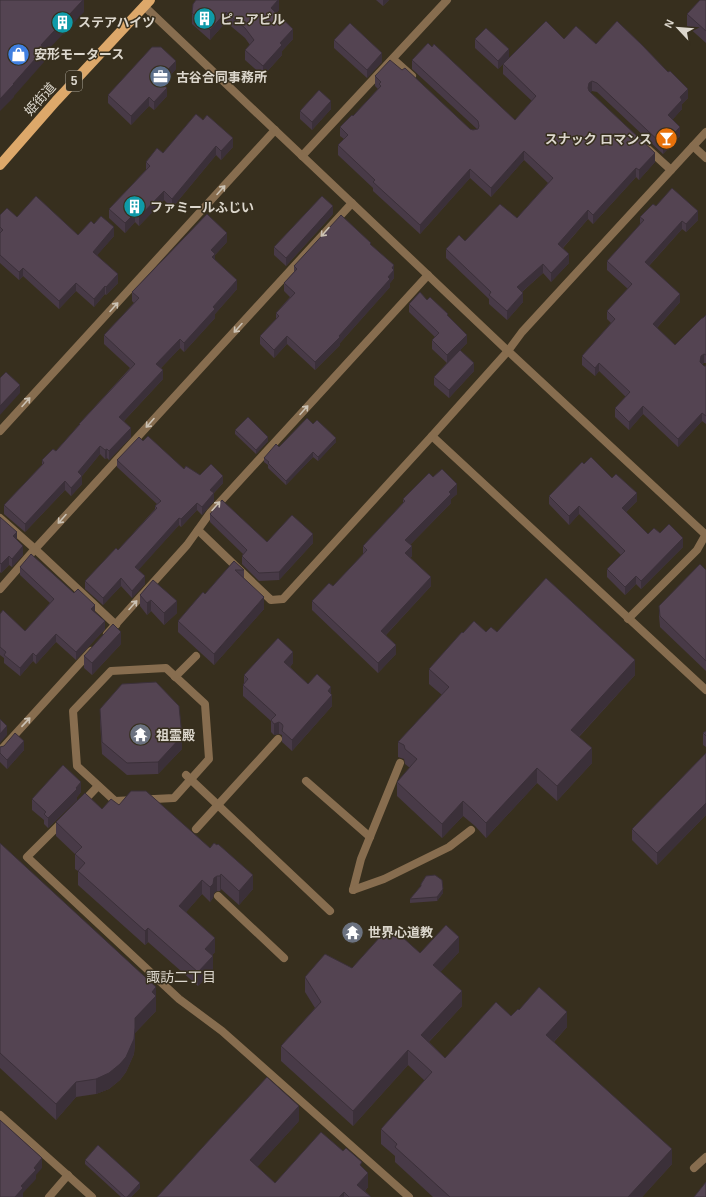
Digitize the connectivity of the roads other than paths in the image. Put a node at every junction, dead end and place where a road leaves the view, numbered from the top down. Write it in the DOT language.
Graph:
graph roads {
  1 [pos="447,0"];
  2 [pos="144,2"];
  3 [pos="393,58"];
  4 [pos="416,80"];
  5 [pos="275,130"];
  6 [pos="706,132"];
  7 [pos="643,144"];
  8 [pos="693,146"];
  9 [pos="302,156"];
  10 [pos="706,158"];
  11 [pos="0,165"];
  12 [pos="671,170"];
  13 [pos="352,203"];
  14 [pos="428,275"];
  15 [pos="508,351"];
  16 [pos="0,431"];
  17 [pos="432,436"];
  18 [pos="0,518"];
  19 [pos="198,530"];
  20 [pos="706,534"];
  21 [pos="35,549"];
  22 [pos="0,589"];
  23 [pos="628,619"];
  24 [pos="116,625"];
  25 [pos="196,656"];
  26 [pos="175,677"];
  27 [pos="706,690"];
  28 [pos="278,739"];
  29 [pos="0,751"];
  30 [pos="400,763"];
  31 [pos="188,778"];
  32 [pos="306,781"];
  33 [pos="98,786"];
  34 [pos="218,805"];
  35 [pos="76,808"];
  36 [pos="66,819"];
  37 [pos="196,829"];
  38 [pos="471,830"];
  39 [pos="370,837"];
  40 [pos="218,896"];
  41 [pos="330,910"];
  42 [pos="284,958"];
  43 [pos="0,1115"];
  44 [pos="706,1157"];
  45 [pos="694,1168"];
  46 [pos="68,1176"];
  47 [pos="49,1197"];
  48 [pos="92,1197"];
  49 [pos="409,1197"];
  1 -- 3 [label="street"];
  2 -- 5 [label="street"];
  2 -- 11 [label="main road, 姫街道 / 5"];
  3 -- 4 [label="street"];
  3 -- 9 [label="street"];
  5 -- 9 [label="street"];
  16 -- 5 [label="street, one-way"];
  6 -- 8 [label="street"];
  7 -- 12 [label="street"];
  8 -- 10 [label="street"];
  8 -- 12 [label="street"];
  9 -- 13 [label="street"];
  12 -- 15 [label="street"];
  13 -- 14 [label="street"];
  13 -- 21 [label="street, one-way"];
  14 -- 15 [label="street"];
  19 -- 14 [label="street, one-way"];
  15 -- 17 [label="street"];
  15 -- 20 [label="street"];
  17 -- 19 [label="street"];
  17 -- 23 [label="street"];
  18 -- 21 [label="street"];
  24 -- 19 [label="street, one-way"];
  20 -- 23 [label="street"];
  21 -- 22 [label="street"];
  21 -- 24 [label="street"];
  23 -- 27 [label="street"];
  29 -- 24 [label="street, one-way"];
  25 -- 26 [label="street"];
  26 -- 31 [label="street"];
  26 -- 33 [label="street"];
  28 -- 34 [label="street"];
  30 -- 39 [label="street"];
  31 -- 33 [label="street"];
  31 -- 34 [label="street"];
  32 -- 39 [label="street"];
  33 -- 35 [label="street"];
  34 -- 37 [label="street"];
  34 -- 41 [label="street"];
  36 -- 49 [label="street"];
  38 -- 39 [label="street"];
  40 -- 42 [label="street"];
  43 -- 46 [label="street"];
  44 -- 45 [label="street"];
  46 -- 47 [label="street"];
  46 -- 48 [label="street"];
}
